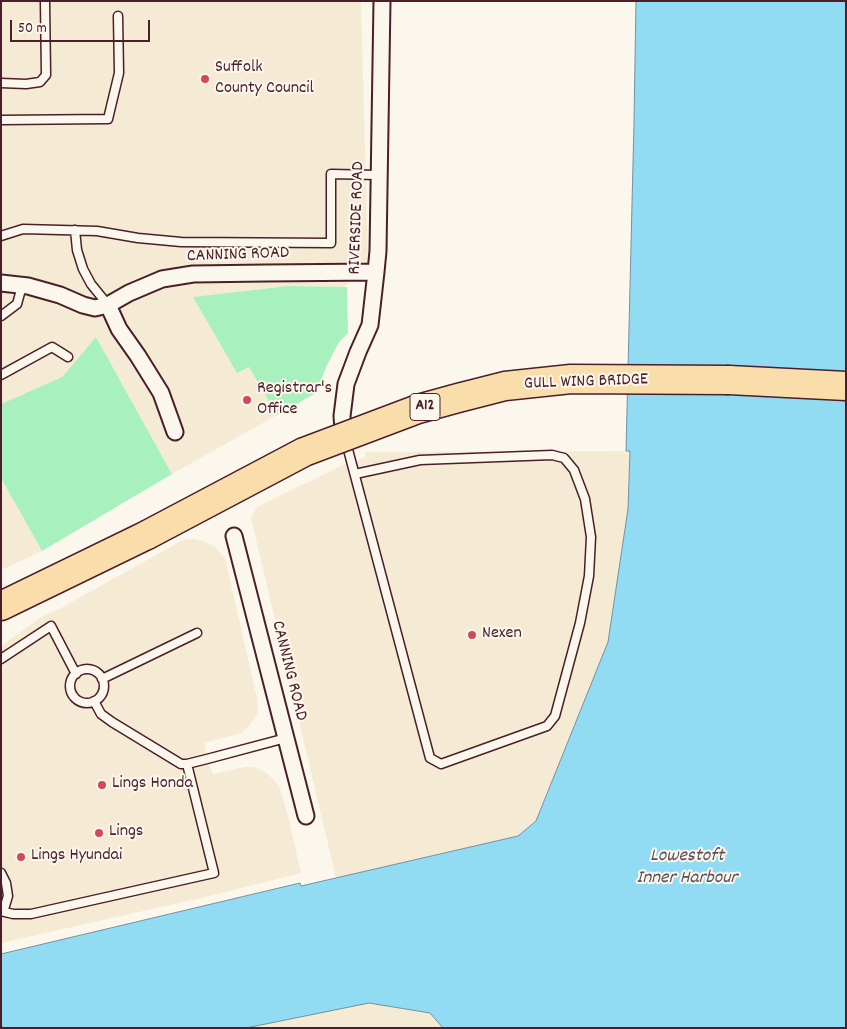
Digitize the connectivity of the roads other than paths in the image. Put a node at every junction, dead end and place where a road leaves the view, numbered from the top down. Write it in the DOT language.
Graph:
graph roads {
  1 [pos="45,1"];
  2 [pos="382,1"];
  3 [pos="118,16"];
  4 [pos="1,83"];
  5 [pos="1,120"];
  6 [pos="378,175"];
  7 [pos="75,230"];
  8 [pos="1,236"];
  9 [pos="376,272"];
  10 [pos="1,283"];
  11 [pos="22,286"];
  12 [pos="108,306"];
  13 [pos="1,316"];
  14 [pos="68,357"];
  15 [pos="1,375"];
  16 [pos="846,386"];
  17 [pos="343,430"];
  18 [pos="175,432"];
  19 [pos="355,474"];
  20 [pos="234,536"];
  21 [pos="1,606"];
  22 [pos="198,633"];
  23 [pos="1,659"];
  24 [pos="76,674"];
  25 [pos="102,679"];
  26 [pos="94,701"];
  27 [pos="286,738"];
  28 [pos="187,764"];
  29 [pos="306,816"];
  30 [pos="1,873"];
  31 [pos="1,910"];
  1 -- 4 [label="lane"];
  2 -- 6 [label="street, RIVERSIDE ROAD"];
  3 -- 5 [label="lane"];
  6 -- 7 [label="lane"];
  6 -- 9 [label="street, RIVERSIDE ROAD"];
  7 -- 8 [label="lane"];
  7 -- 12 [label="lane"];
  9 -- 12 [label="street, CANNING ROAD"];
  9 -- 17 [label="street, RIVERSIDE ROAD"];
  10 -- 11 [label="street"];
  11 -- 12 [label="street"];
  11 -- 13 [label="lane"];
  12 -- 18 [label="street"];
  14 -- 15 [label="lane"];
  16 -- 21 [label="highway, GULL WING BRIDGE / A12, bridge"];
  17 -- 19 [label="lane"];
  19 -- 19 [label="lane"];
  20 -- 27 [label="street, CANNING ROAD"];
  22 -- 25 [label="lane"];
  23 -- 24 [label="lane"];
  24 -- 25 [label="lane"];
  24 -- 26 [label="lane"];
  25 -- 26 [label="lane"];
  26 -- 28 [label="lane"];
  27 -- 28 [label="lane"];
  27 -- 29 [label="street, CANNING ROAD"];
  28 -- 31 [label="lane"];
  30 -- 31 [label="lane"];
}
